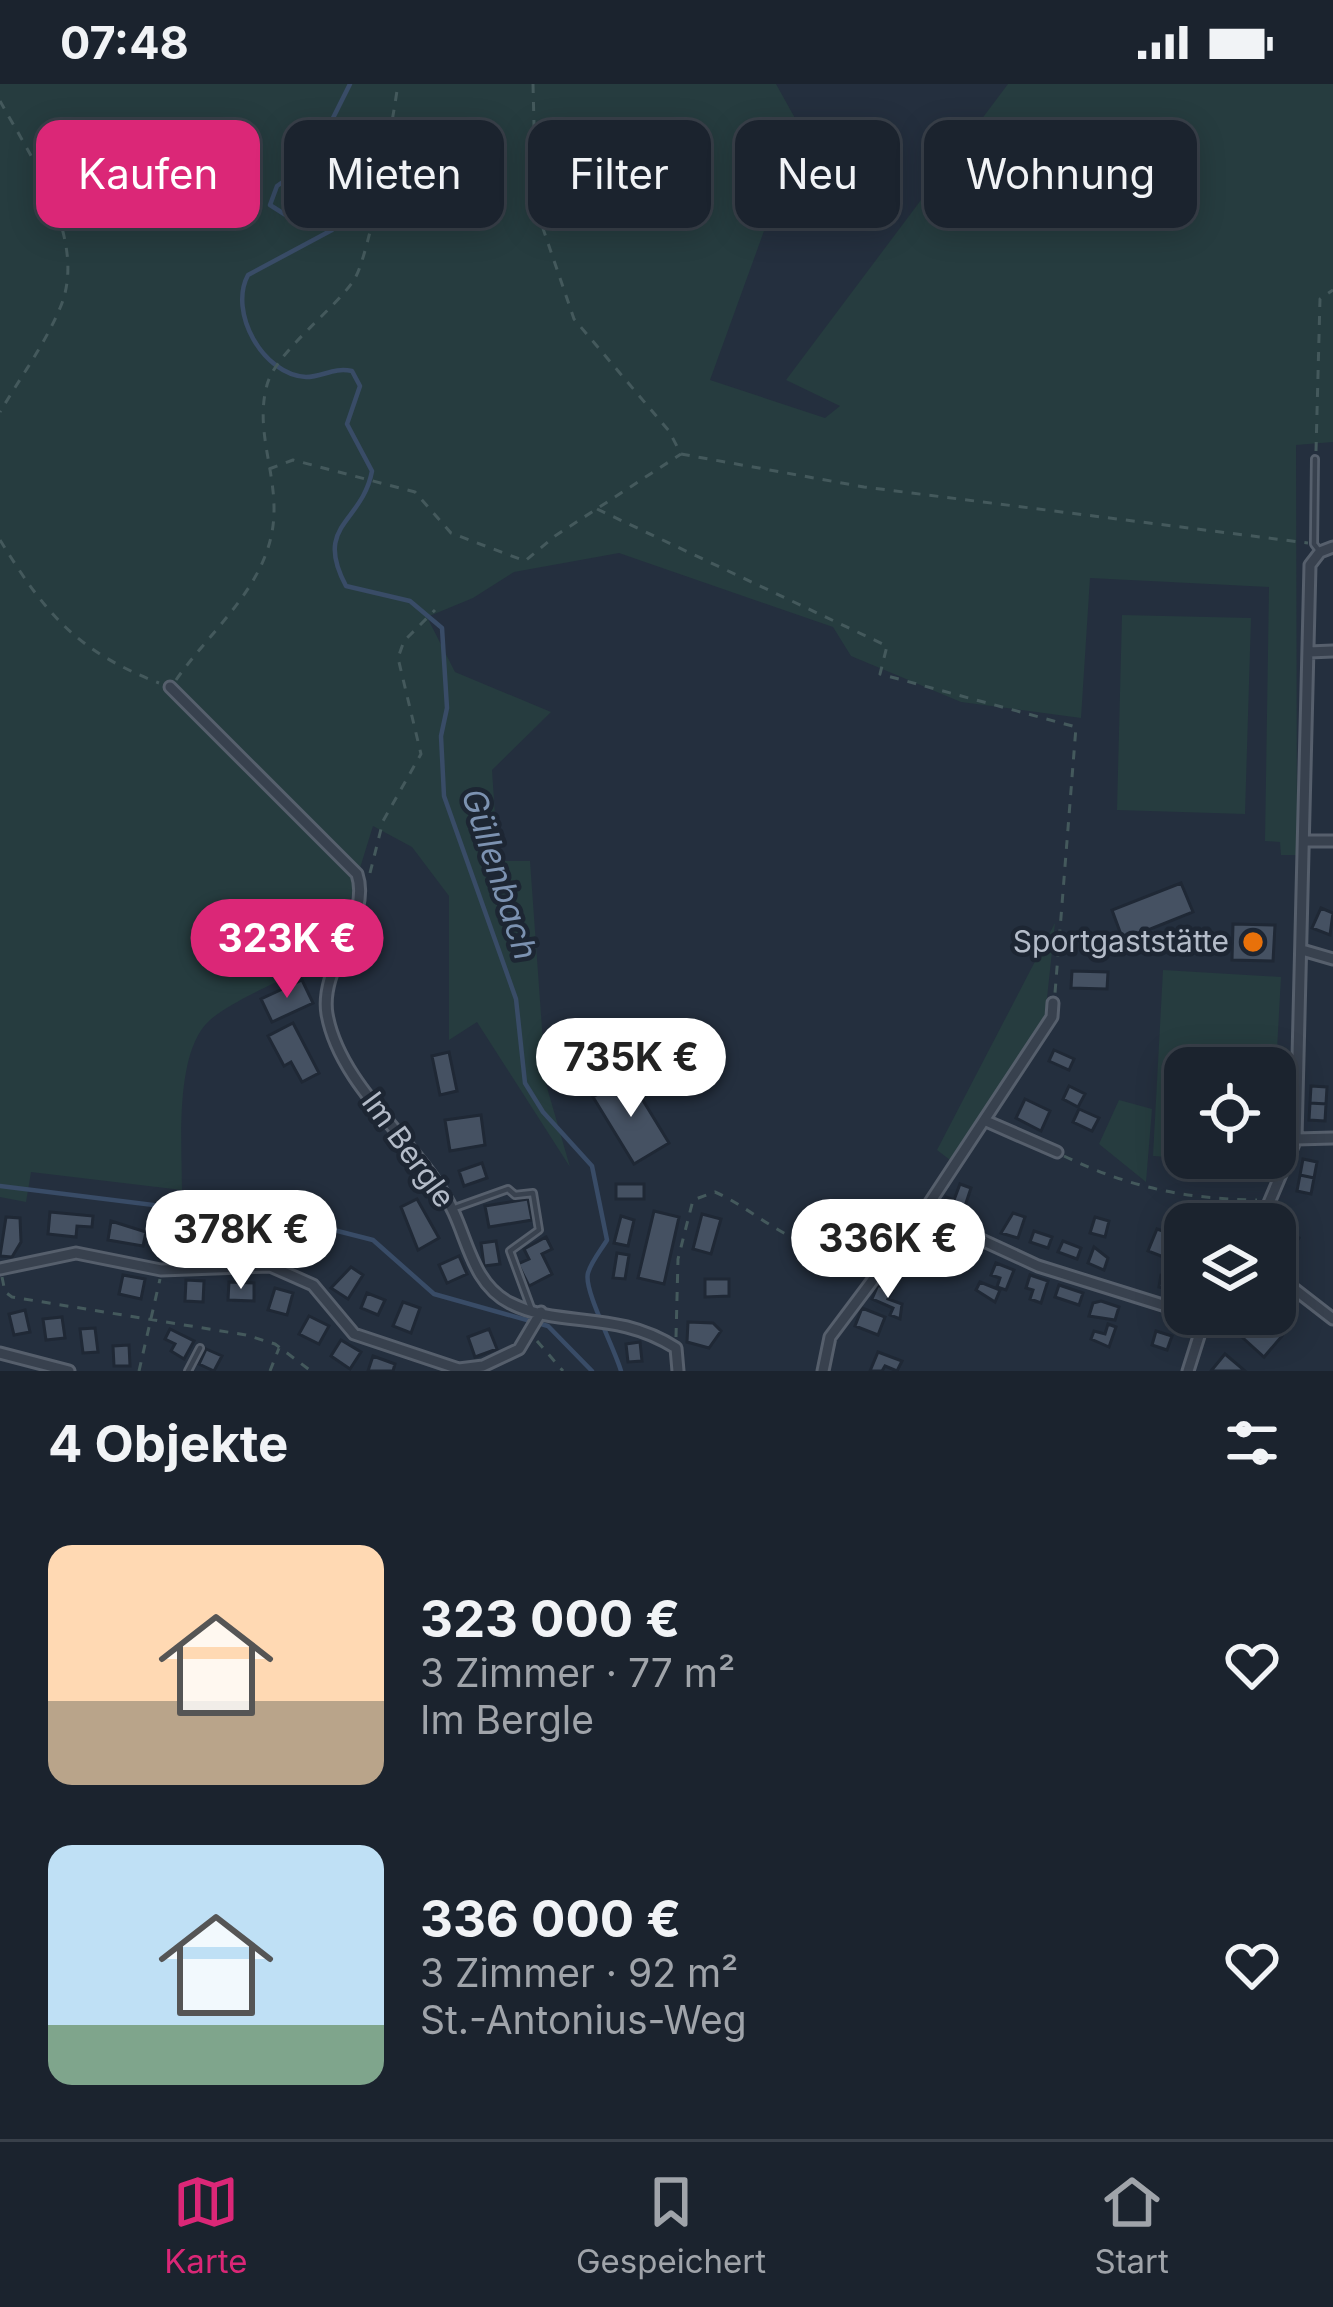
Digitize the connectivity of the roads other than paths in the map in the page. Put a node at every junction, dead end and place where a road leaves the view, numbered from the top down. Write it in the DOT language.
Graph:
graph roads {
  1 [pos="1315,459"];
  2 [pos="1317,548"];
  3 [pos="1333,548"];
  4 [pos="1333,651"];
  5 [pos="1309,652"];
  6 [pos="170,688"];
  7 [pos="1304,841"];
  8 [pos="1333,841"];
  9 [pos="1302,950"];
  10 [pos="1333,959"];
  11 [pos="1053,1003"];
  12 [pos="986,1121"];
  13 [pos="1296,1138"];
  14 [pos="1333,1138"];
  15 [pos="1057,1152"];
  16 [pos="452,1209"];
  17 [pos="923,1213"];
  18 [pos="1,1269"];
  19 [pos="1296,1290"];
  20 [pos="1164,1305"];
  21 [pos="537,1312"];
  22 [pos="1333,1318"];
  23 [pos="1199,1335"];
  24 [pos="200,1348"];
  25 [pos="0,1353"];
  26 [pos="410,1356"];
  27 [pos="65,1370"];
  28 [pos="188,1371"];
  29 [pos="405,1371"];
  30 [pos="678,1371"];
  31 [pos="823,1371"];
  32 [pos="1187,1371"];
  1 -- 2 [label="lane"];
  2 -- 3 [label="street"];
  2 -- 5 [label="street"];
  4 -- 5 [label="street"];
  5 -- 7 [label="street"];
  6 -- 16 [label="street, Im Bergle"];
  7 -- 8 [label="street"];
  7 -- 9 [label="street"];
  9 -- 10 [label="street"];
  9 -- 13 [label="street"];
  11 -- 12 [label="street"];
  12 -- 15 [label="street"];
  12 -- 17 [label="street"];
  13 -- 14 [label="street"];
  16 -- 21 [label="street, Im Bergle"];
  16 -- 21 [label="lane"];
  17 -- 20 [label="street"];
  17 -- 31 [label="street"];
  18 -- 26 [label="street"];
  19 -- 22 [label="street"];
  21 -- 26 [label="street"];
  21 -- 30 [label="street, Im Bergle"];
  23 -- 32 [label="street"];
  24 -- 28 [label="lane"];
  25 -- 27 [label="street"];
  26 -- 29 [label="street"];
}
